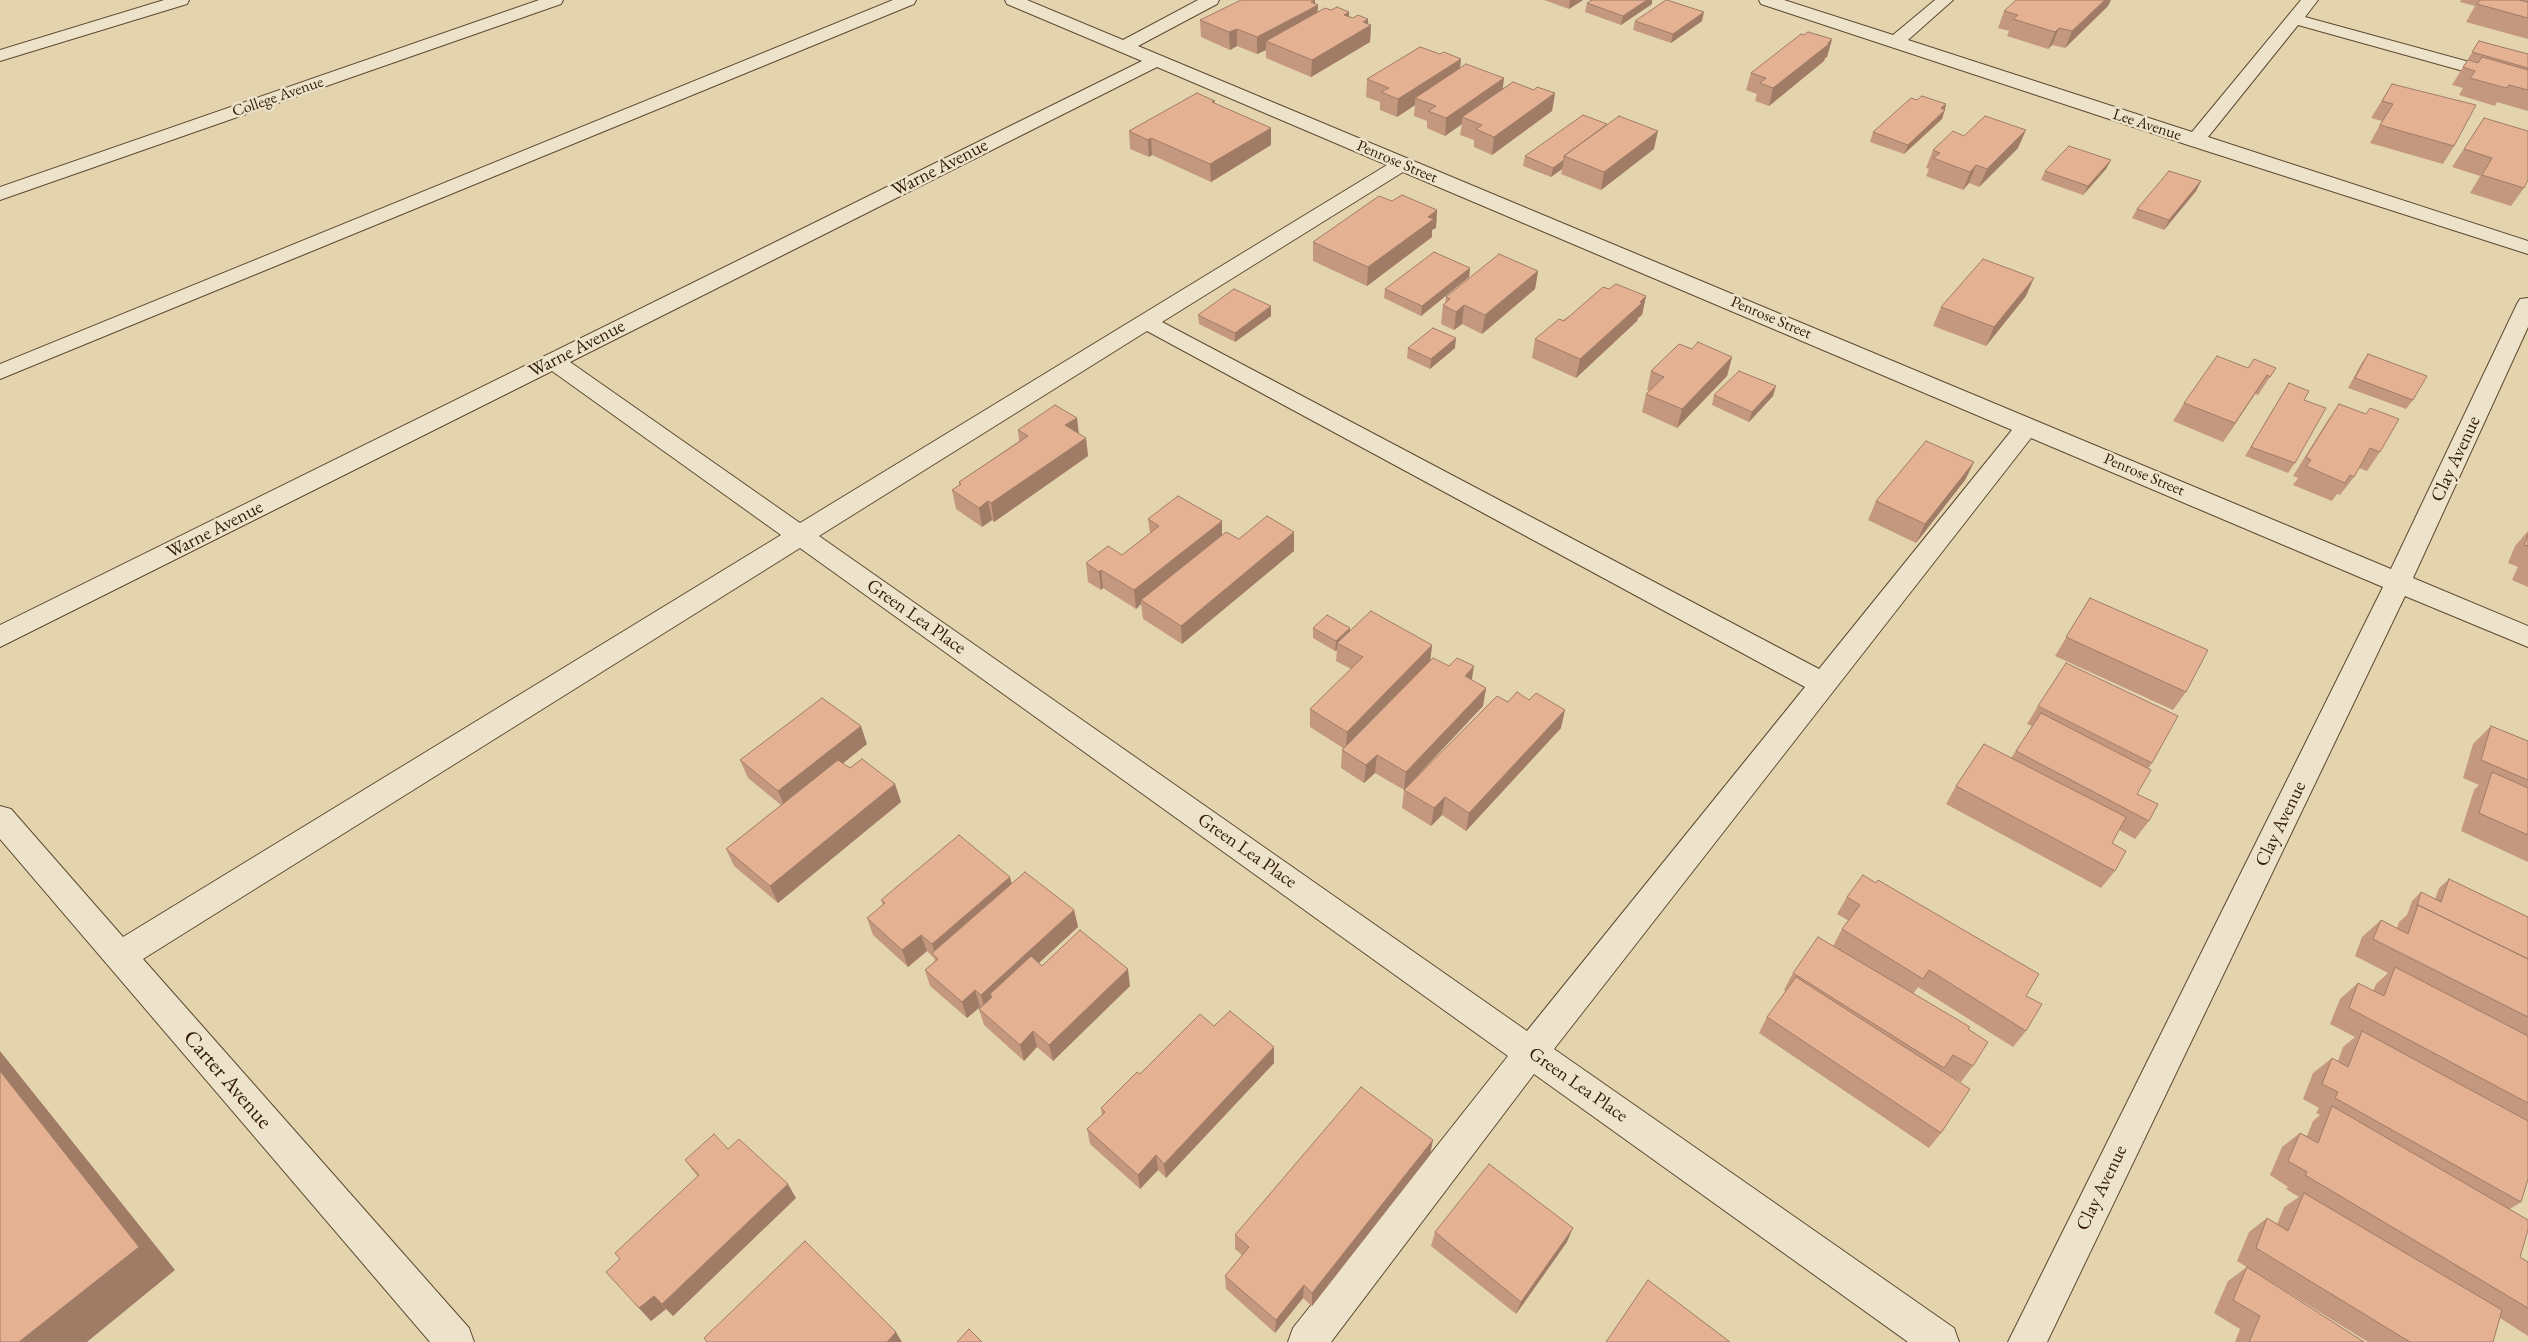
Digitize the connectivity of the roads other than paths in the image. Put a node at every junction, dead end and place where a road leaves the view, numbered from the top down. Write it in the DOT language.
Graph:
graph roads {
  1 [pos="181,0"];
  2 [pos="556,0"];
  3 [pos="908,0"];
  4 [pos="1013,0"];
  5 [pos="1211,0"];
  6 [pos="1767,0"];
  7 [pos="1945,0"];
  8 [pos="2310,0"];
  9 [pos="2294,18"];
  10 [pos="1896,42"];
  11 [pos="1123,47"];
  12 [pos="0,56"];
  13 [pos="1155,61"];
  14 [pos="2528,84"];
  15 [pos="2195,141"];
  16 [pos="1402,164"];
  17 [pos="0,194"];
  18 [pos="2528,248"];
  19 [pos="2528,304"];
  20 [pos="1146,322"];
  21 [pos="553,361"];
  22 [pos="0,372"];
  23 [pos="2028,426"];
  24 [pos="800,536"];
  25 [pos="2399,582"];
  26 [pos="0,637"];
  27 [pos="2528,637"];
  28 [pos="1824,684"];
  29 [pos="0,818"];
  30 [pos="120,956"];
  31 [pos="1531,1052"];
  32 [pos="455,1342"];
  33 [pos="1307,1342"];
  34 [pos="1940,1342"];
  35 [pos="2027,1342"];
  1 -- 12 [label="street"];
  2 -- 17 [label="street, College Avenue"];
  3 -- 22 [label="street"];
  4 -- 11 [label="street, Penrose Street"];
  5 -- 11 [label="street"];
  6 -- 10 [label="street, Lee Avenue"];
  7 -- 10 [label="street"];
  8 -- 9 [label="street"];
  9 -- 14 [label="street"];
  9 -- 15 [label="street"];
  10 -- 15 [label="street, Lee Avenue"];
  11 -- 13 [label="street, Penrose Street"];
  13 -- 16 [label="street, Penrose Street"];
  13 -- 21 [label="street, Warne Avenue"];
  15 -- 18 [label="street, Lee Avenue"];
  16 -- 20 [label="street"];
  16 -- 23 [label="street, Penrose Street"];
  19 -- 25 [label="street, Clay Avenue"];
  20 -- 24 [label="street"];
  20 -- 28 [label="street"];
  21 -- 24 [label="street, Green Lea Place"];
  21 -- 26 [label="street, Warne Avenue"];
  23 -- 25 [label="street, Penrose Street"];
  23 -- 28 [label="street"];
  24 -- 30 [label="street"];
  24 -- 31 [label="street, Green Lea Place"];
  25 -- 27 [label="street, Penrose Street"];
  25 -- 35 [label="street, Clay Avenue"];
  28 -- 31 [label="street"];
  29 -- 30 [label="street, Carter Avenue"];
  30 -- 32 [label="street, Carter Avenue"];
  31 -- 33 [label="street"];
  31 -- 34 [label="street, Green Lea Place"];
}
